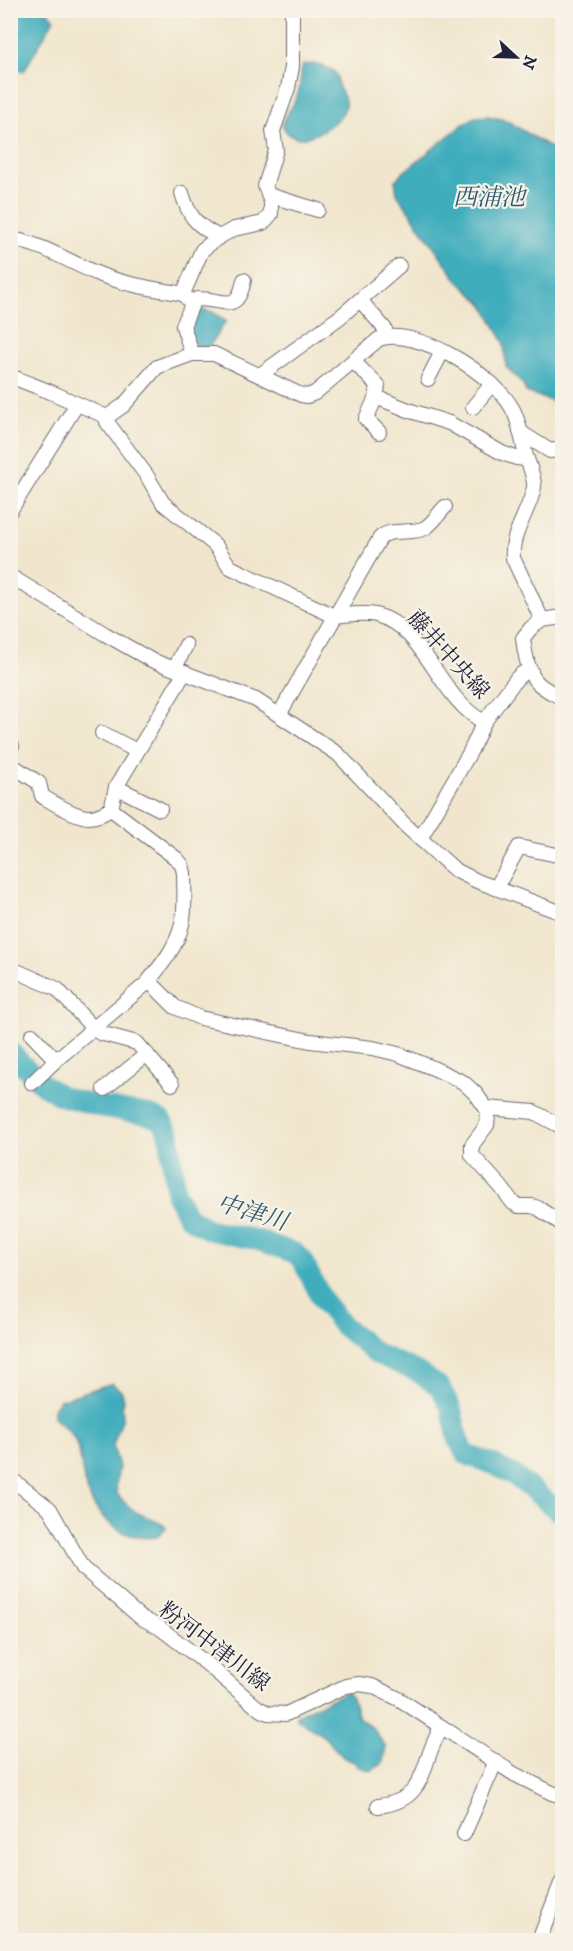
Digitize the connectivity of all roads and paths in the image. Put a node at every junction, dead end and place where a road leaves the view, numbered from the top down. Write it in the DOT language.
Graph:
graph roads {
  1 [pos="292,10"];
  2 [pos="182,193"];
  3 [pos="268,195"];
  4 [pos="318,210"];
  5 [pos="219,237"];
  6 [pos="10,239"];
  7 [pos="399,266"];
  8 [pos="244,280"];
  9 [pos="188,299"];
  10 [pos="360,300"];
  11 [pos="385,329"];
  12 [pos="442,352"];
  13 [pos="192,354"];
  14 [pos="353,361"];
  15 [pos="260,375"];
  16 [pos="10,376"];
  17 [pos="428,380"];
  18 [pos="492,384"];
  19 [pos="376,397"];
  20 [pos="77,404"];
  21 [pos="473,408"];
  22 [pos="107,417"];
  23 [pos="379,432"];
  24 [pos="520,432"];
  25 [pos="562,449"];
  26 [pos="527,459"];
  27 [pos="445,507"];
  28 [pos="10,511"];
  29 [pos="10,576"];
  30 [pos="336,616"];
  31 [pos="562,617"];
  32 [pos="542,620"];
  33 [pos="186,645"];
  34 [pos="180,670"];
  35 [pos="531,671"];
  36 [pos="562,681"];
  37 [pos="559,696"];
  38 [pos="279,715"];
  39 [pos="484,722"];
  40 [pos="102,733"];
  41 [pos="137,750"];
  42 [pos="10,764"];
  43 [pos="116,787"];
  44 [pos="111,809"];
  45 [pos="160,809"];
  46 [pos="420,839"];
  47 [pos="562,856"];
  48 [pos="496,888"];
  49 [pos="562,913"];
  50 [pos="10,968"];
  51 [pos="146,984"];
  52 [pos="93,1028"];
  53 [pos="32,1035"];
  54 [pos="147,1054"];
  55 [pos="54,1061"];
  56 [pos="32,1083"];
  57 [pos="172,1084"];
  58 [pos="104,1089"];
  59 [pos="486,1108"];
  60 [pos="562,1127"];
  61 [pos="562,1224"];
  62 [pos="10,1478"];
  63 [pos="442,1727"];
  64 [pos="496,1761"];
  65 [pos="560,1795"];
  66 [pos="378,1806"];
  67 [pos="464,1834"];
  68 [pos="562,1881"];
  69 [pos="540,1941"];
  1 -- 3 [label="street"];
  2 -- 5 [label="street"];
  3 -- 4 [label="street"];
  3 -- 5 [label="street"];
  5 -- 9 [label="street"];
  6 -- 9 [label="street"];
  7 -- 10 [label="street"];
  8 -- 9 [label="street"];
  9 -- 13 [label="street"];
  10 -- 11 [label="street"];
  10 -- 15 [label="street"];
  12 -- 14 [label="street"];
  12 -- 17 [label="street"];
  12 -- 18 [label="street"];
  13 -- 15 [label="street"];
  13 -- 22 [label="street"];
  14 -- 15 [label="street"];
  14 -- 19 [label="street"];
  16 -- 20 [label="street"];
  18 -- 21 [label="street"];
  18 -- 24 [label="street"];
  19 -- 23 [label="street"];
  19 -- 26 [label="street"];
  20 -- 22 [label="street"];
  20 -- 28 [label="street"];
  22 -- 30 [label="street, 藤井中央線"];
  24 -- 25 [label="street"];
  24 -- 26 [label="street"];
  26 -- 32 [label="street"];
  27 -- 30 [label="street"];
  29 -- 34 [label="street"];
  30 -- 38 [label="street"];
  30 -- 39 [label="street, 藤井中央線"];
  31 -- 32 [label="street"];
  32 -- 35 [label="street"];
  33 -- 34 [label="street"];
  34 -- 38 [label="street"];
  34 -- 41 [label="street"];
  35 -- 37 [label="street"];
  35 -- 39 [label="street, 藤井中央線"];
  36 -- 37 [label="street"];
  38 -- 46 [label="street"];
  39 -- 46 [label="street"];
  40 -- 41 [label="street"];
  41 -- 43 [label="street"];
  42 -- 44 [label="street"];
  43 -- 44 [label="street"];
  43 -- 45 [label="street"];
  44 -- 51 [label="street"];
  46 -- 48 [label="street"];
  47 -- 48 [label="street"];
  48 -- 49 [label="street"];
  50 -- 52 [label="street"];
  51 -- 52 [label="street"];
  51 -- 59 [label="street"];
  52 -- 54 [label="street"];
  52 -- 55 [label="street"];
  53 -- 55 [label="street"];
  54 -- 57 [label="street"];
  54 -- 58 [label="street"];
  55 -- 56 [label="street"];
  59 -- 60 [label="street"];
  59 -- 61 [label="street"];
  62 -- 63 [label="street, 粉河中津川線"];
  63 -- 64 [label="street, 粉河中津川線"];
  63 -- 66 [label="street"];
  64 -- 65 [label="street, 粉河中津川線"];
  64 -- 67 [label="street"];
  68 -- 69 [label="street"];
}
